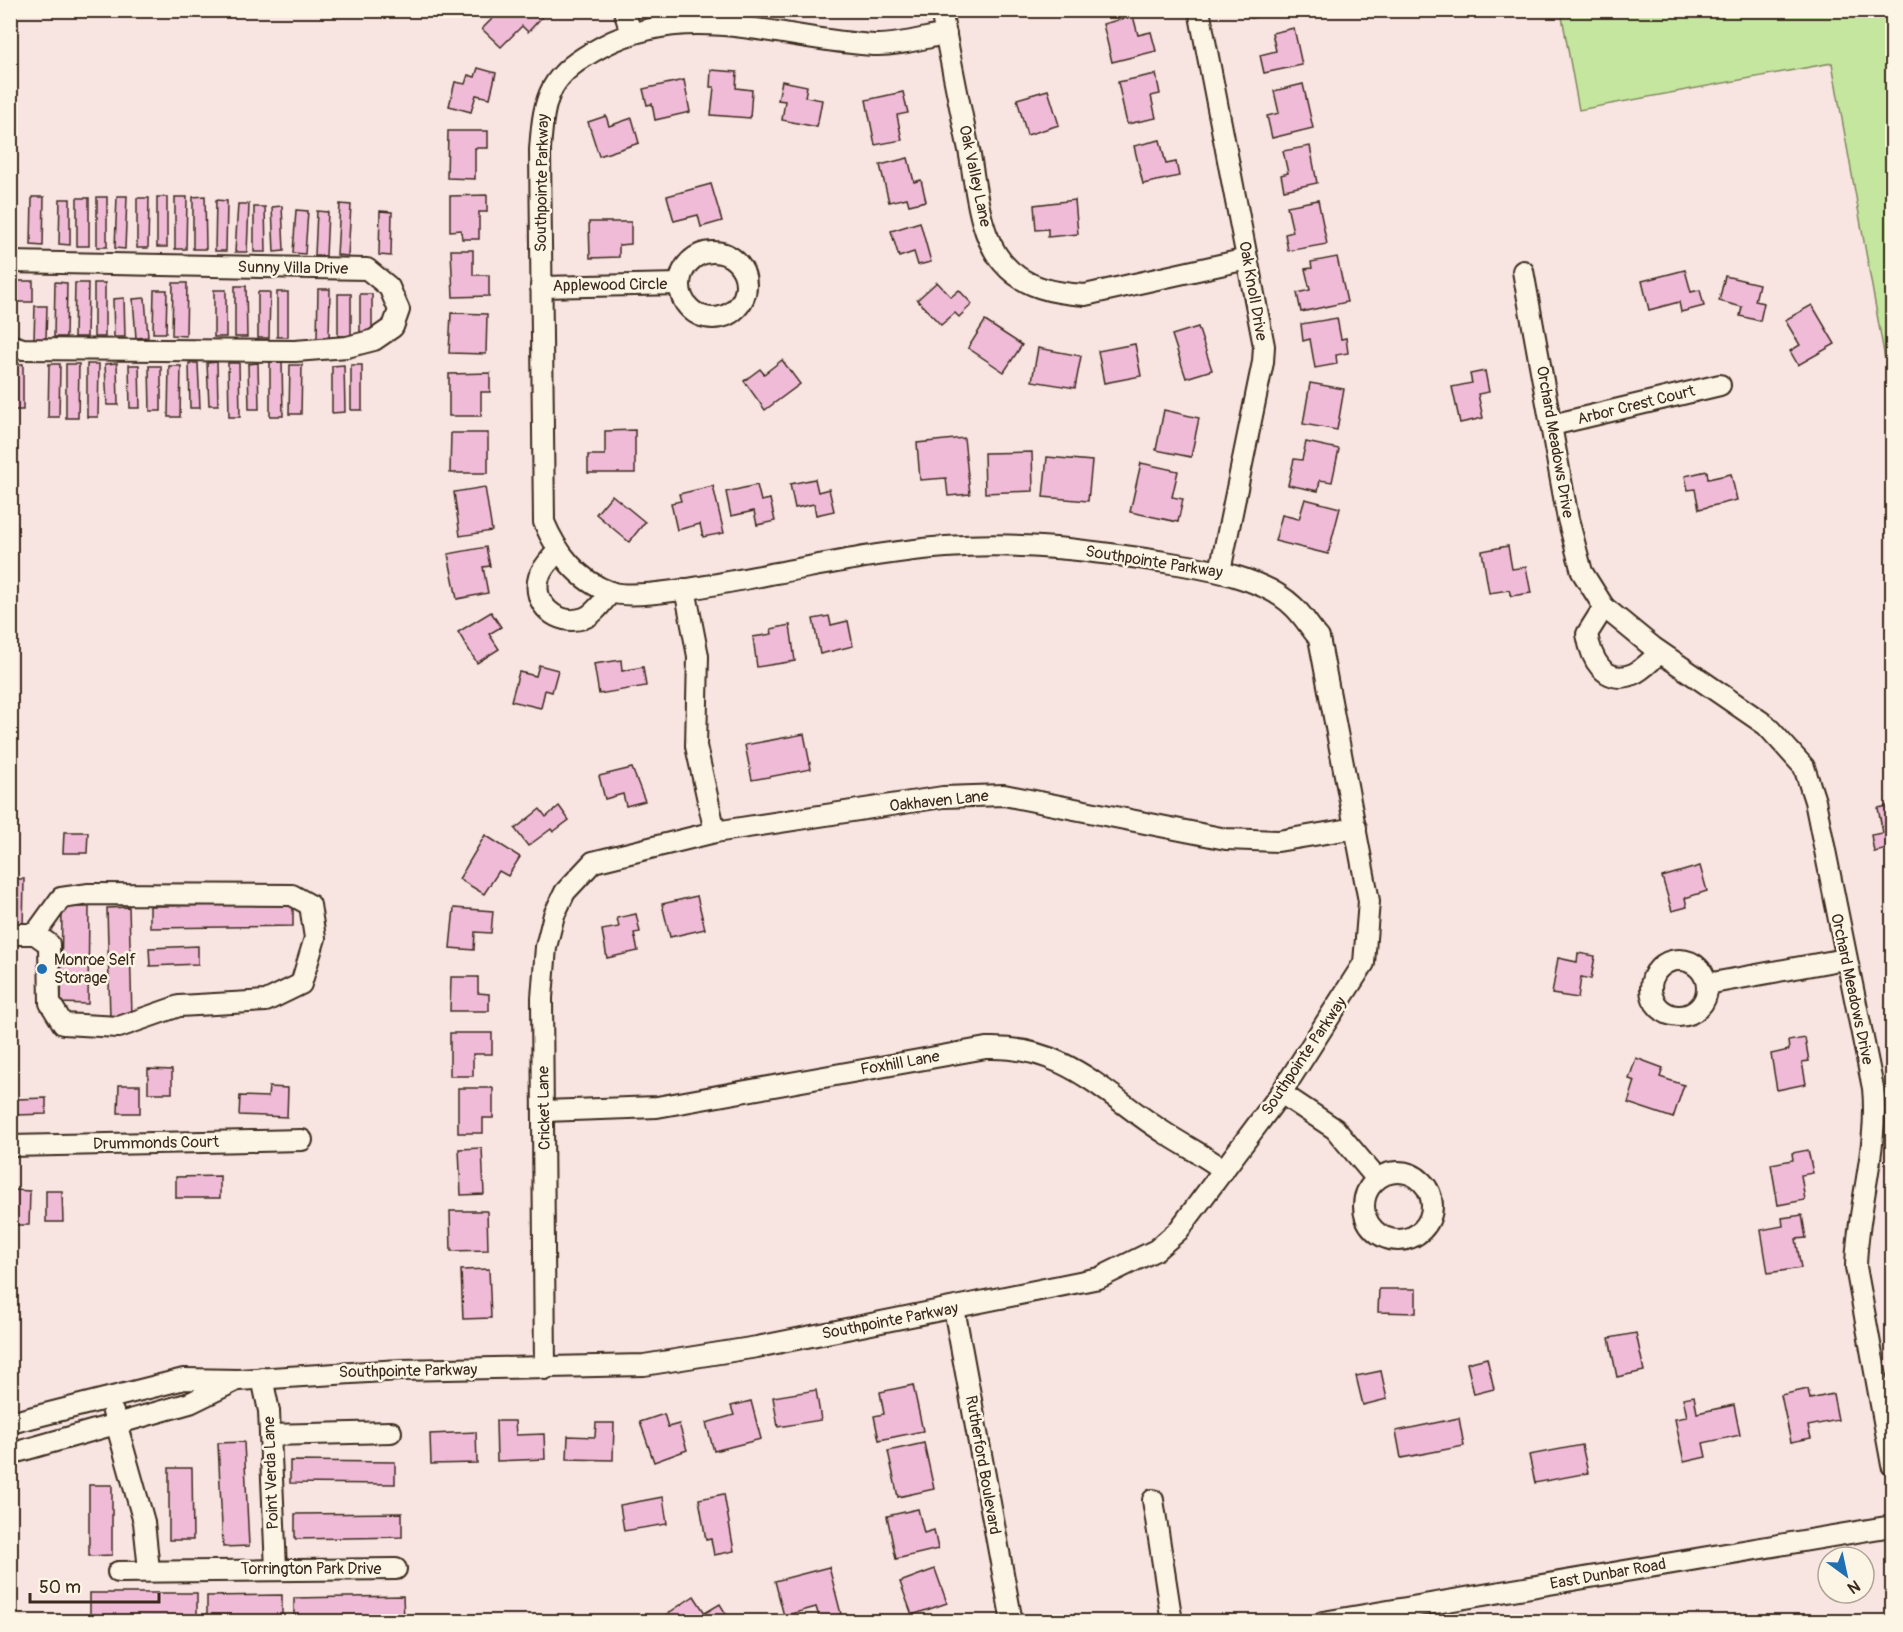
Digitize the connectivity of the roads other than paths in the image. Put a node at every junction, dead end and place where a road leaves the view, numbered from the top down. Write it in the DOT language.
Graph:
graph roads {
  1 [pos="624,10"];
  2 [pos="941,10"];
  3 [pos="1199,10"];
  4 [pos="631,33"];
  5 [pos="946,34"];
  6 [pos="1247,258"];
  7 [pos="10,262"];
  8 [pos="1523,271"];
  9 [pos="680,284"];
  10 [pos="541,287"];
  11 [pos="10,345"];
  12 [pos="1720,385"];
  13 [pos="1552,425"];
  14 [pos="558,550"];
  15 [pos="1220,571"];
  16 [pos="685,589"];
  17 [pos="611,592"];
  18 [pos="1604,607"];
  19 [pos="1660,653"];
  20 [pos="1356,828"];
  21 [pos="715,832"];
  22 [pos="593,862"];
  23 [pos="10,934"];
  24 [pos="35,934"];
  25 [pos="1845,960"];
  26 [pos="1707,984"];
  27 [pos="1281,1093"];
  28 [pos="544,1111"];
  29 [pos="302,1140"];
  30 [pos="10,1146"];
  31 [pos="1224,1170"];
  32 [pos="1377,1179"];
  33 [pos="954,1308"];
  34 [pos="545,1369"];
  35 [pos="262,1378"];
  36 [pos="238,1380"];
  37 [pos="109,1397"];
  38 [pos="10,1423"];
  39 [pos="116,1424"];
  40 [pos="391,1432"];
  41 [pos="270,1436"];
  42 [pos="10,1454"];
  43 [pos="1893,1465"];
  44 [pos="1153,1500"];
  45 [pos="1893,1526"];
  46 [pos="276,1569"];
  47 [pos="396,1569"];
  48 [pos="149,1570"];
  49 [pos="118,1572"];
  50 [pos="1012,1622"];
  51 [pos="1172,1622"];
  52 [pos="1323,1622"];
  1 -- 4 [label="street"];
  2 -- 5 [label="street, Oak Valley Lane"];
  3 -- 6 [label="street, Oak Knoll Drive"];
  4 -- 5 [label="street, Southpointe Parkway"];
  4 -- 10 [label="street, Southpointe Parkway"];
  5 -- 6 [label="street, Oak Valley Lane"];
  6 -- 15 [label="street, Oak Knoll Drive"];
  7 -- 11 [label="street, Sunny Villa Drive"];
  8 -- 13 [label="street, Orchard Meadows Drive"];
  9 -- 10 [label="street, Applewood Circle"];
  10 -- 14 [label="street, Southpointe Parkway"];
  12 -- 13 [label="street, Arbor Crest Court"];
  13 -- 18 [label="street, Orchard Meadows Drive"];
  14 -- 17 [label="street, Southpointe Parkway"];
  14 -- 17 [label="street"];
  15 -- 16 [label="street, Southpointe Parkway"];
  15 -- 20 [label="street, Southpointe Parkway"];
  16 -- 17 [label="street, Southpointe Parkway"];
  16 -- 21 [label="street"];
  18 -- 19 [label="street, Orchard Meadows Drive"];
  18 -- 19 [label="street"];
  19 -- 25 [label="street, Orchard Meadows Drive"];
  20 -- 21 [label="street, Oakhaven Lane"];
  20 -- 27 [label="street, Southpointe Parkway"];
  21 -- 22 [label="street, Oakhaven Lane"];
  22 -- 28 [label="street, Cricket Lane"];
  23 -- 24 [label="street"];
  24 -- 24 [label="street"];
  25 -- 26 [label="street"];
  25 -- 43 [label="street, Orchard Meadows Drive"];
  27 -- 31 [label="street, Southpointe Parkway"];
  27 -- 32 [label="street"];
  28 -- 31 [label="street, Foxhill Lane"];
  28 -- 34 [label="street, Cricket Lane"];
  29 -- 30 [label="street, Drummonds Court"];
  31 -- 33 [label="street, Southpointe Parkway"];
  33 -- 34 [label="street, Southpointe Parkway"];
  33 -- 50 [label="street, Rutherford Boulevard"];
  34 -- 35 [label="street, Southpointe Parkway"];
  35 -- 36 [label="street, Southpointe Parkway"];
  35 -- 41 [label="street, Point Verda Lane"];
  36 -- 37 [label="street, Southpointe Parkway"];
  36 -- 39 [label="street, Southpointe Parkway"];
  37 -- 38 [label="street, Southpointe Parkway"];
  37 -- 39 [label="street"];
  39 -- 42 [label="street, Southpointe Parkway"];
  39 -- 48 [label="street"];
  40 -- 41 [label="street"];
  41 -- 46 [label="street, Point Verda Lane"];
  44 -- 51 [label="street"];
  45 -- 52 [label="street, East Dunbar Road"];
  46 -- 47 [label="street, Torrington Park Drive"];
  46 -- 48 [label="street, Torrington Park Drive"];
  48 -- 49 [label="street, Torrington Park Drive"];
}
